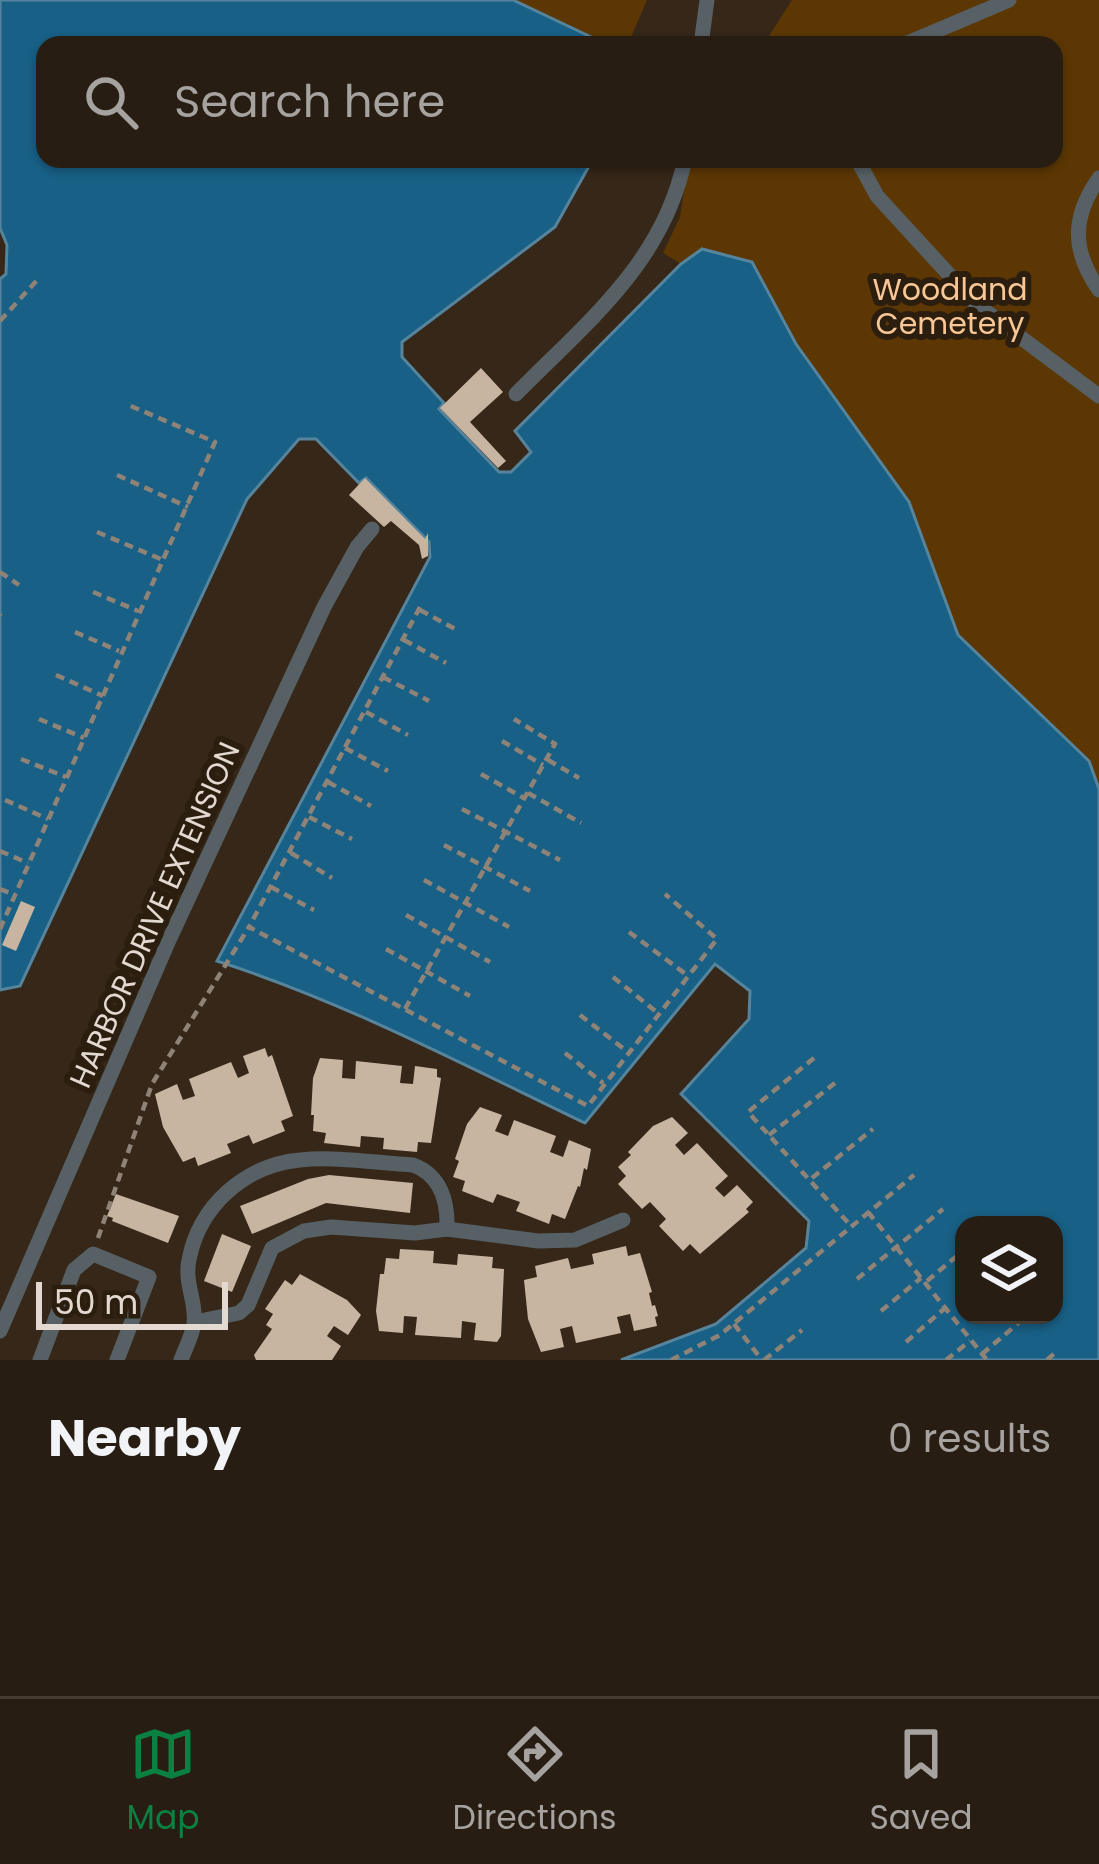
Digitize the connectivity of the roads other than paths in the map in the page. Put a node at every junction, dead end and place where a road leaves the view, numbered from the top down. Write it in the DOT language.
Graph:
graph roads {
  1 [pos="707,0"];
  2 [pos="1009,0"];
  3 [pos="702,36"];
  4 [pos="924,36"];
  5 [pos="682,168"];
  6 [pos="861,168"];
  7 [pos="1099,178"];
  8 [pos="1099,290"];
  9 [pos="516,394"];
  10 [pos="1099,396"];
  11 [pos="372,529"];
  12 [pos="623,1220"];
  13 [pos="447,1229"];
  14 [pos="195,1322"];
  15 [pos="0,1331"];
  16 [pos="40,1360"];
  17 [pos="118,1360"];
  18 [pos="181,1360"];
  1 -- 3 [label="lane"];
  2 -- 4 [label="lane"];
  5 -- 9 [label="lane"];
  6 -- 10 [label="lane"];
  7 -- 8 [label="lane"];
  11 -- 15 [label="lane, HARBOR DRIVE EXTENSION"];
  12 -- 13 [label="lane"];
  13 -- 14 [label="lane"];
  13 -- 14 [label="lane"];
  14 -- 18 [label="lane"];
  16 -- 17 [label="lane"];
}
